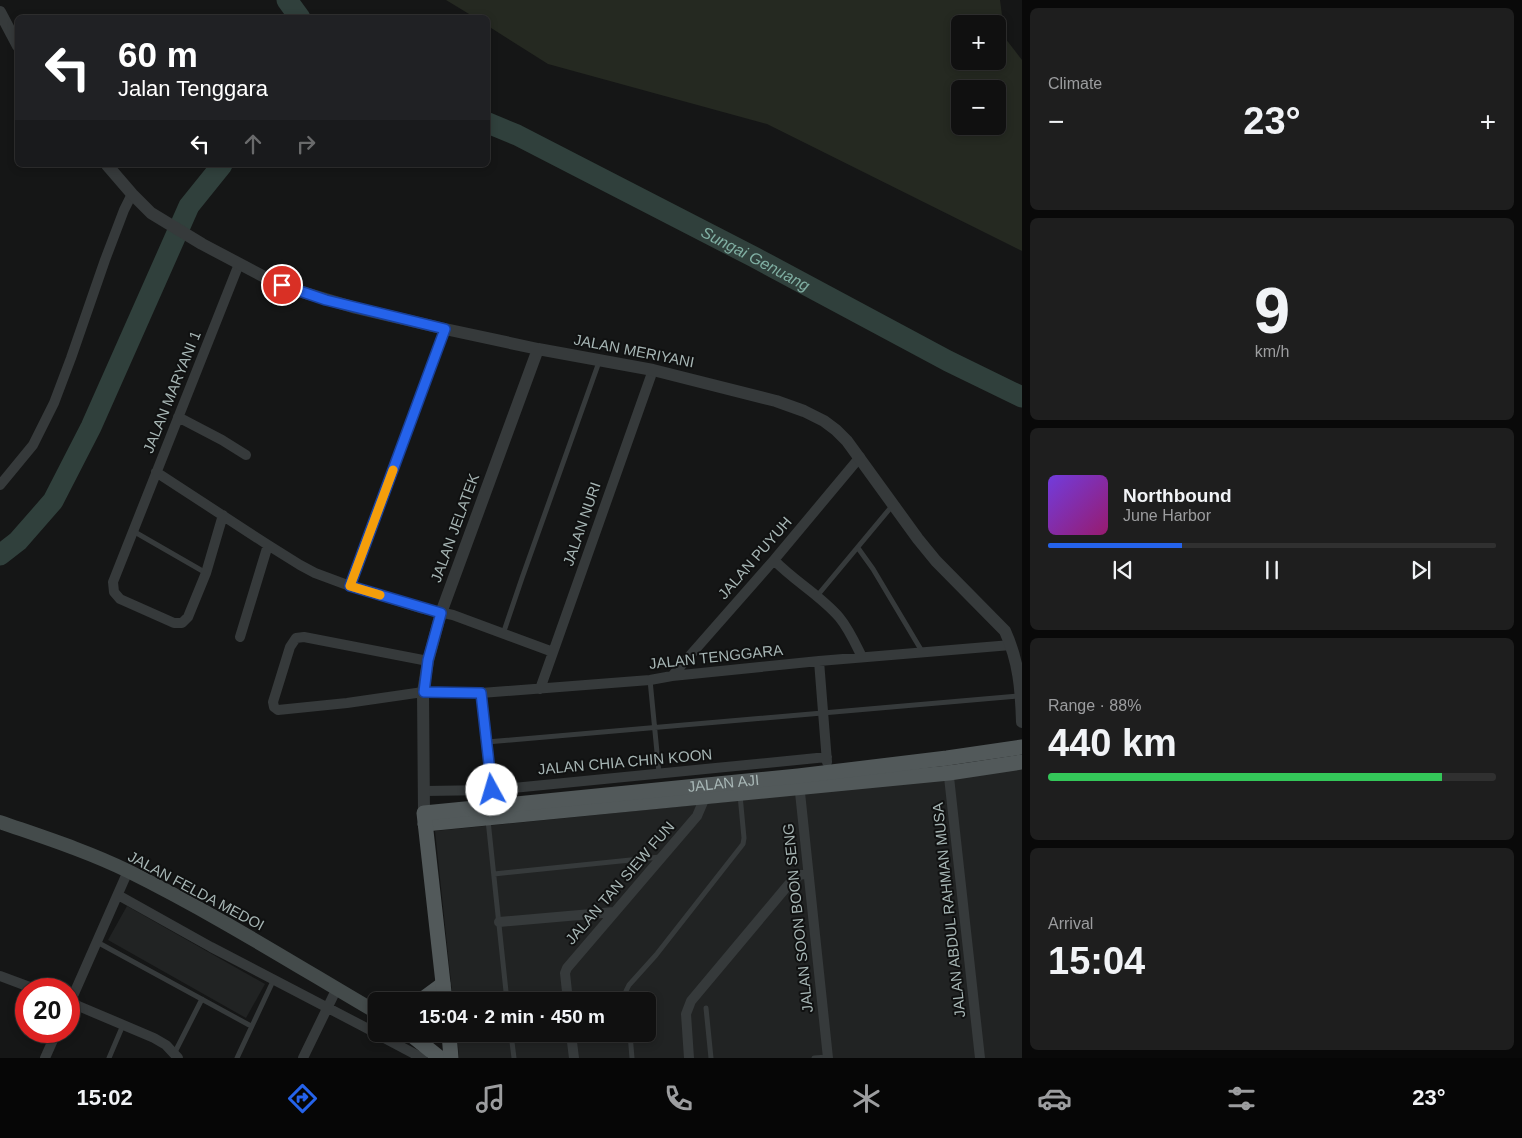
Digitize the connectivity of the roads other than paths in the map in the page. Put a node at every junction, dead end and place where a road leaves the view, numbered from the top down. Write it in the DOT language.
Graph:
graph roads {
  1 [pos="0,12"];
  2 [pos="15,40"];
  3 [pos="109,167"];
  4 [pos="132,194"];
  5 [pos="238,264"];
  6 [pos="445,329"];
  7 [pos="538,349"];
  8 [pos="599,361"];
  9 [pos="652,370"];
  10 [pos="178,417"];
  11 [pos="246,455"];
  12 [pos="860,457"];
  13 [pos="156,472"];
  14 [pos="0,485"];
  15 [pos="893,505"];
  16 [pos="223,515"];
  17 [pos="133,531"];
  18 [pos="268,545"];
  19 [pos="858,548"];
  20 [pos="774,560"];
  21 [pos="206,573"];
  22 [pos="350,586"];
  23 [pos="817,596"];
  24 [pos="441,613"];
  25 [pos="504,634"];
  26 [pos="240,637"];
  27 [pos="1011,646"];
  28 [pos="554,652"];
  29 [pos="923,653"];
  30 [pos="862,657"];
  31 [pos="428,660"];
  32 [pos="819,661"];
  33 [pos="672,676"];
  34 [pos="650,680"];
  35 [pos="1021,683"];
  36 [pos="540,689"];
  37 [pos="424,692"];
  38 [pos="481,693"];
  39 [pos="1021,696"];
  40 [pos="823,713"];
  41 [pos="1022,722"];
  42 [pos="654,728"];
  43 [pos="487,742"];
  44 [pos="1022,747"];
  45 [pos="1022,762"];
  46 [pos="948,766"];
  47 [pos="828,771"];
  48 [pos="659,774"];
  49 [pos="799,781"];
  50 [pos="739,787"];
  51 [pos="492,790"];
  52 [pos="425,791"];
  53 [pos="705,791"];
  54 [pos="490,812"];
  55 [pos="425,819"];
  56 [pos="0,822"];
  57 [pos="662,856"];
  58 [pos="128,871"];
  59 [pos="808,873"];
  60 [pos="494,874"];
  61 [pos="118,895"];
  62 [pos="614,912"];
  63 [pos="499,922"];
  64 [pos="96,942"];
  65 [pos="0,976"];
  66 [pos="80,978"];
  67 [pos="274,979"];
  68 [pos="15,982"];
  69 [pos="443,984"];
  70 [pos="337,988"];
  71 [pos="432,992"];
  72 [pos="444,992"];
  73 [pos="506,992"];
  74 [pos="567,992"];
  75 [pos="626,992"];
  76 [pos="202,999"];
  77 [pos="368,1006"];
  78 [pos="80,1007"];
  79 [pos="328,1007"];
  80 [pos="706,1008"];
  81 [pos="123,1025"];
  82 [pos="251,1026"];
  83 [pos="368,1029"];
  84 [pos="392,1042"];
  85 [pos="420,1042"];
  86 [pos="450,1042"];
  87 [pos="512,1042"];
  88 [pos="572,1042"];
  89 [pos="631,1042"];
  90 [pos="52,1043"];
  91 [pos="175,1057"];
  92 [pos="306,1057"];
  93 [pos="828,1057"];
  94 [pos="45,1058"];
  95 [pos="109,1058"];
  96 [pos="237,1058"];
  97 [pos="422,1058"];
  98 [pos="439,1058"];
  99 [pos="451,1058"];
  100 [pos="514,1058"];
  101 [pos="574,1058"];
  102 [pos="632,1058"];
  103 [pos="689,1058"];
  104 [pos="711,1058"];
  105 [pos="814,1058"];
  106 [pos="980,1058"];
  1 -- 2 [label="street"];
  3 -- 4 [label="street, JALAN MERIYANI"];
  4 -- 5 [label="street, JALAN MERIYANI"];
  4 -- 14 [label="street"];
  5 -- 6 [label="street, JALAN MERIYANI"];
  5 -- 10 [label="street, JALAN MARYANI 1"];
  6 -- 7 [label="street, JALAN MERIYANI"];
  6 -- 22 [label="street"];
  7 -- 8 [label="street, JALAN MERIYANI"];
  7 -- 24 [label="street, JALAN JELATEK"];
  8 -- 9 [label="street, JALAN MERIYANI"];
  8 -- 25 [label="lane"];
  9 -- 12 [label="street, JALAN MERIYANI"];
  9 -- 28 [label="street, JALAN NURI"];
  10 -- 11 [label="street"];
  10 -- 13 [label="street, JALAN MARYANI 1"];
  12 -- 15 [label="street, JALAN MERIYANI"];
  12 -- 20 [label="street, JALAN PUYUH"];
  13 -- 16 [label="street"];
  13 -- 17 [label="street, JALAN MARYANI 1"];
  15 -- 19 [label="lane"];
  15 -- 27 [label="street, JALAN MERIYANI"];
  16 -- 18 [label="street"];
  16 -- 21 [label="street"];
  17 -- 21 [label="lane"];
  17 -- 21 [label="street, JALAN MARYANI 1"];
  18 -- 22 [label="street"];
  18 -- 26 [label="street"];
  19 -- 23 [label="lane"];
  19 -- 29 [label="lane"];
  20 -- 23 [label="street"];
  20 -- 33 [label="street, JALAN PUYUH"];
  22 -- 24 [label="street"];
  23 -- 30 [label="street"];
  24 -- 25 [label="street"];
  24 -- 31 [label="street, JALAN JELATEK"];
  25 -- 28 [label="street"];
  27 -- 29 [label="street, JALAN TENGGARA"];
  27 -- 35 [label="street, JALAN MERIYANI"];
  28 -- 36 [label="street, JALAN NURI"];
  29 -- 30 [label="street, JALAN TENGGARA"];
  30 -- 32 [label="street, JALAN TENGGARA"];
  31 -- 37 [label="street, JALAN JELATEK"];
  31 -- 37 [label="street, JALAN TENGGARA"];
  32 -- 33 [label="street, JALAN TENGGARA"];
  32 -- 40 [label="street"];
  33 -- 34 [label="street, JALAN TENGGARA"];
  34 -- 36 [label="street, JALAN TENGGARA"];
  34 -- 42 [label="lane"];
  35 -- 39 [label="street, JALAN MERIYANI"];
  36 -- 38 [label="street, JALAN TENGGARA"];
  37 -- 38 [label="street, JALAN TENGGARA"];
  37 -- 52 [label="street, JALAN JELATEK"];
  38 -- 43 [label="lane"];
  39 -- 40 [label="lane"];
  39 -- 41 [label="street, JALAN MERIYANI"];
  40 -- 42 [label="lane"];
  40 -- 47 [label="street"];
  42 -- 43 [label="lane"];
  42 -- 48 [label="lane"];
  43 -- 51 [label="lane"];
  44 -- 46 [label="main road, JALAN AJI"];
  45 -- 46 [label="main road, JALAN AJI"];
  46 -- 47 [label="main road, JALAN AJI"];
  46 -- 106 [label="street, JALAN ABDUL RAHMAN MUSA"];
  47 -- 48 [label="street, JALAN CHIA CHIN KOON"];
  47 -- 49 [label="main road, JALAN AJI"];
  48 -- 51 [label="street, JALAN CHIA CHIN KOON"];
  49 -- 50 [label="main road, JALAN AJI"];
  49 -- 59 [label="street, JALAN SOON BOON SENG"];
  50 -- 53 [label="main road, JALAN AJI"];
  50 -- 75 [label="lane"];
  51 -- 52 [label="street, JALAN CHIA CHIN KOON"];
  51 -- 54 [label="street"];
  52 -- 55 [label="street, JALAN JELATEK"];
  53 -- 54 [label="main road, JALAN AJI"];
  53 -- 57 [label="street, JALAN TAN SIEW FUN"];
  54 -- 55 [label="main road, JALAN AJI"];
  54 -- 60 [label="lane"];
  55 -- 69 [label="main road"];
  56 -- 58 [label="main road, JALAN FELDA MEDOI"];
  57 -- 60 [label="lane"];
  57 -- 62 [label="street, JALAN TAN SIEW FUN"];
  58 -- 61 [label="street"];
  58 -- 70 [label="main road, JALAN FELDA MEDOI"];
  59 -- 93 [label="street, JALAN SOON BOON SENG"];
  59 -- 103 [label="street"];
  60 -- 63 [label="lane"];
  61 -- 64 [label="street"];
  61 -- 67 [label="street"];
  62 -- 63 [label="street"];
  62 -- 74 [label="street, JALAN TAN SIEW FUN"];
  63 -- 73 [label="lane"];
  64 -- 66 [label="street"];
  64 -- 76 [label="lane"];
  65 -- 68 [label="street"];
  67 -- 79 [label="street"];
  67 -- 82 [label="lane"];
  69 -- 71 [label="main road"];
  69 -- 72 [label="main road"];
  70 -- 77 [label="main road, JALAN FELDA MEDOI"];
  70 -- 79 [label="street"];
  76 -- 82 [label="lane"];
  76 -- 91 [label="lane"];
  78 -- 81 [label="street"];
  79 -- 83 [label="street"];
  79 -- 92 [label="street"];
  80 -- 104 [label="lane"];
  81 -- 91 [label="street"];
  81 -- 95 [label="lane"];
  82 -- 96 [label="lane"];
  84 -- 97 [label="street"];
  85 -- 98 [label="main road"];
  86 -- 99 [label="main road"];
  87 -- 100 [label="lane"];
  88 -- 101 [label="street"];
  89 -- 102 [label="lane"];
  90 -- 94 [label="street"];
  93 -- 105 [label="lane"];
}
